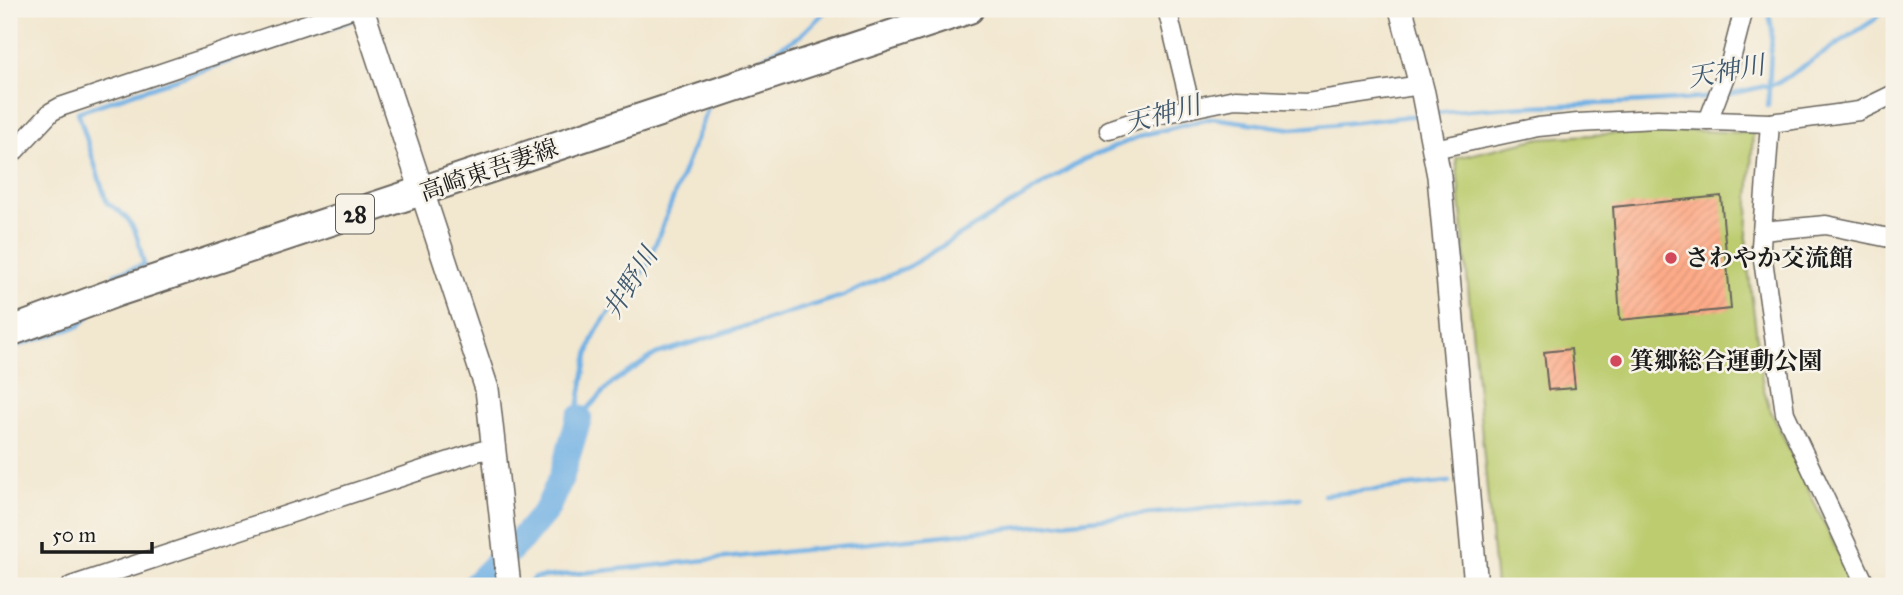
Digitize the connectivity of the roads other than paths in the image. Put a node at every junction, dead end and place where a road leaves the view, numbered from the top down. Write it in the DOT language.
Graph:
graph roads {
  1 [pos="351,9"];
  2 [pos="362,9"];
  3 [pos="969,9"];
  4 [pos="1167,9"];
  5 [pos="1401,9"];
  6 [pos="1744,9"];
  7 [pos="1422,89"];
  8 [pos="1894,94"];
  9 [pos="1191,108"];
  10 [pos="1711,115"];
  11 [pos="1770,123"];
  12 [pos="1109,130"];
  13 [pos="1433,142"];
  14 [pos="9,157"];
  15 [pos="422,192"];
  16 [pos="1762,231"];
  17 [pos="1894,239"];
  18 [pos="9,332"];
  19 [pos="495,449"];
  20 [pos="508,580"];
  21 [pos="71,586"];
  22 [pos="1476,586"];
  23 [pos="1866,586"];
  1 -- 14 [label="street"];
  2 -- 15 [label="street"];
  3 -- 15 [label="main road, 高崎東吾妻線 / 28"];
  4 -- 9 [label="street"];
  5 -- 7 [label="street"];
  6 -- 10 [label="street"];
  7 -- 9 [label="street"];
  7 -- 13 [label="street"];
  8 -- 11 [label="street"];
  9 -- 12 [label="street"];
  10 -- 11 [label="street"];
  10 -- 13 [label="street"];
  11 -- 16 [label="street"];
  13 -- 22 [label="street"];
  15 -- 18 [label="main road, 高崎東吾妻線 / 28"];
  15 -- 19 [label="street"];
  16 -- 17 [label="street"];
  16 -- 23 [label="street"];
  19 -- 20 [label="street"];
  19 -- 21 [label="street"];
}
